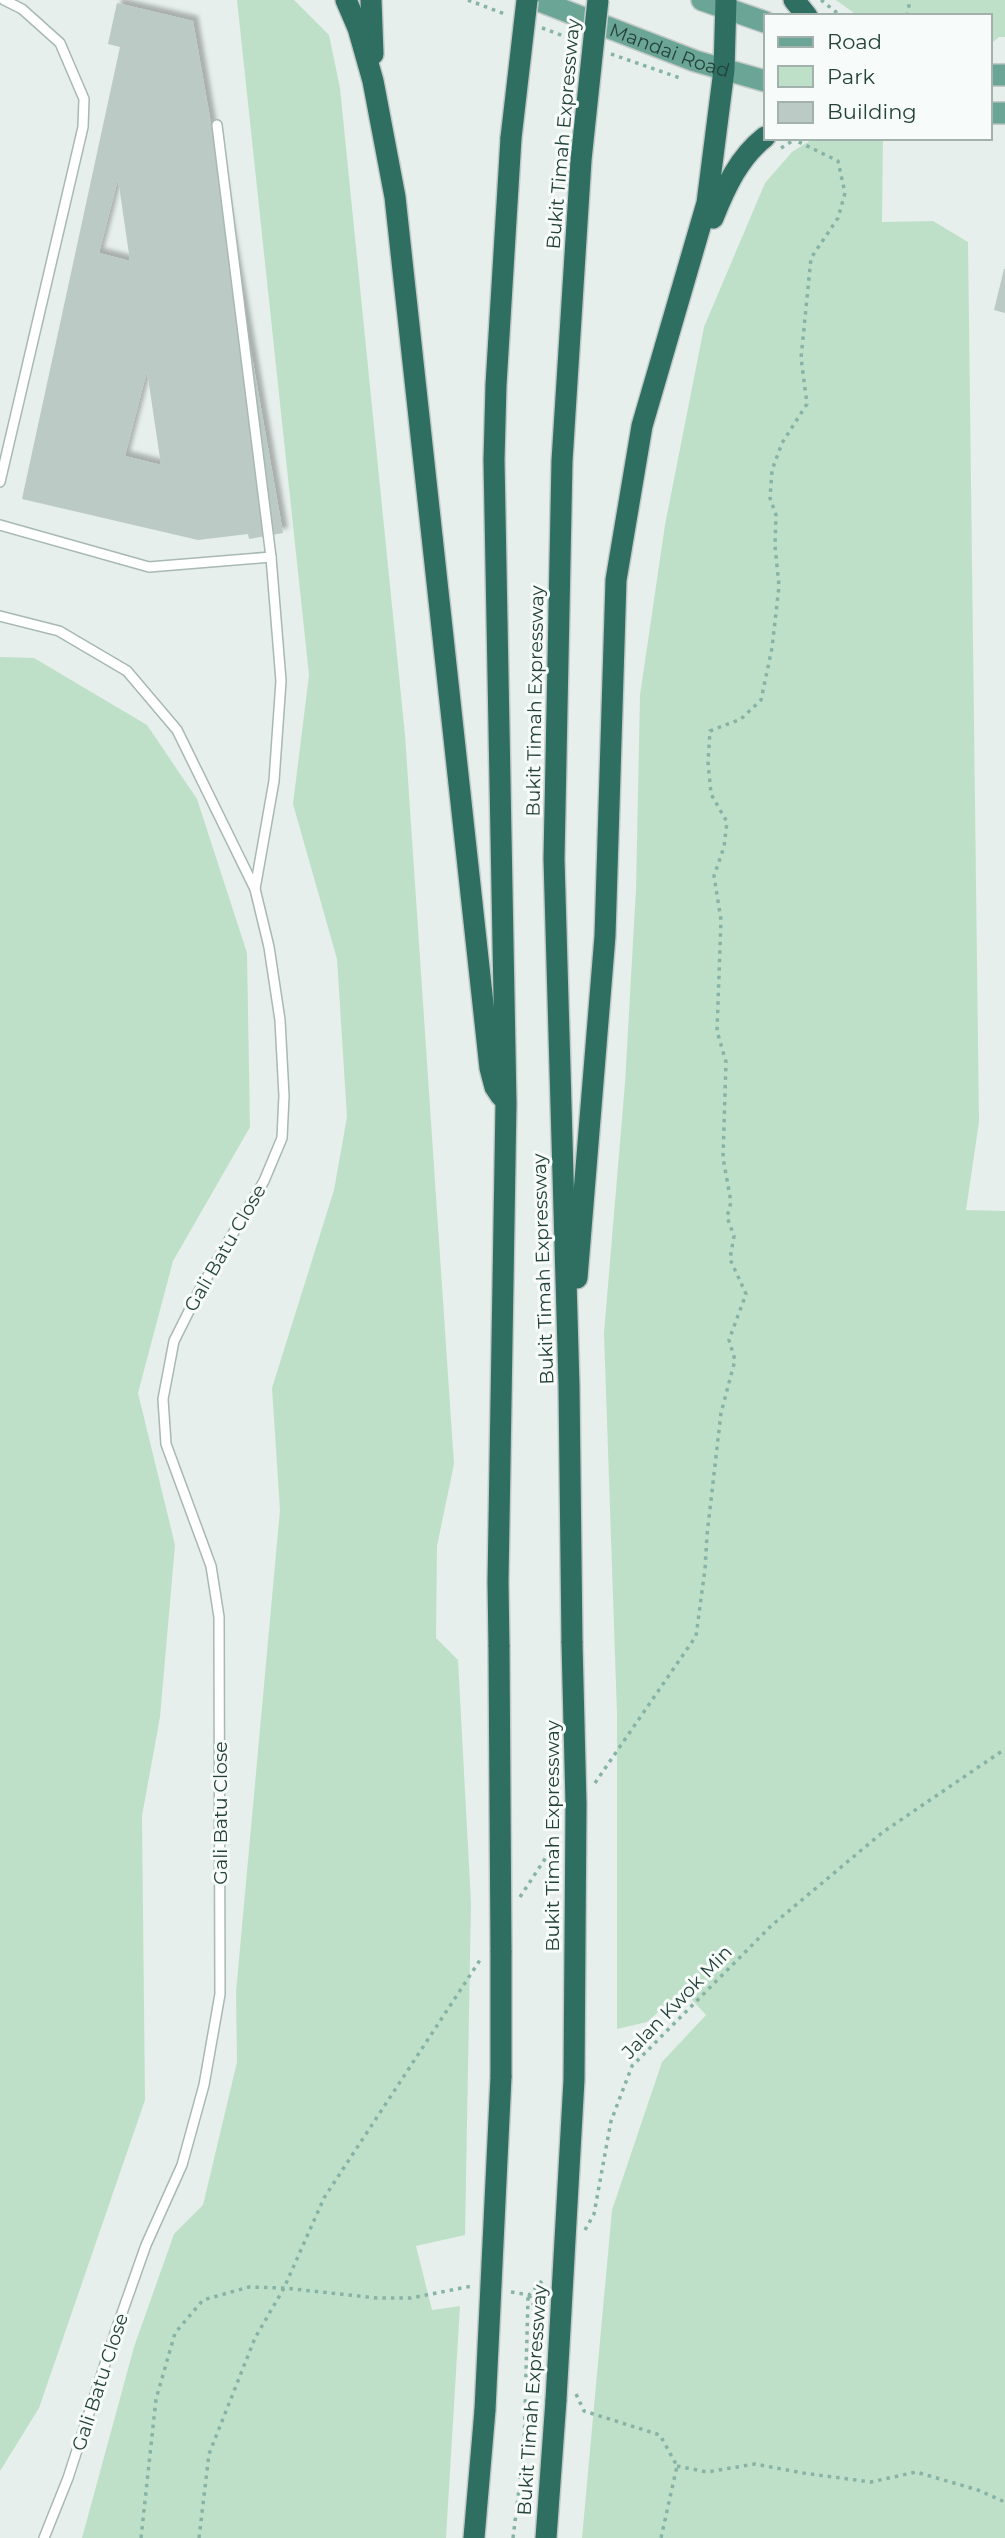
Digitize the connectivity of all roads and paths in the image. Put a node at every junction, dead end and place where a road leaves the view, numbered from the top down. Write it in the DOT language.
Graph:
graph roads {
  1 [pos="4,0"];
  2 [pos="346,0"];
  3 [pos="371,0"];
  4 [pos="527,0"];
  5 [pos="537,0"];
  6 [pos="598,0"];
  7 [pos="702,0"];
  8 [pos="794,0"];
  9 [pos="821,0"];
  10 [pos="725,5"];
  11 [pos="805,14"];
  12 [pos="838,14"];
  13 [pos="764,22"];
  14 [pos="724,70"];
  15 [pos="373,81"];
  16 [pos="764,81"];
  17 [pos="217,125"];
  18 [pos="790,140"];
  19 [pos="798,140"];
  20 [pos="772,143"];
  21 [pos="687,278"];
  22 [pos="0,482"];
  23 [pos="0,525"];
  24 [pos="271,558"];
  25 [pos="0,616"];
  26 [pos="255,889"];
  27 [pos="506,1103"];
  28 [pos="569,1385"];
  29 [pos="1005,1749"];
  30 [pos="593,1786"];
  31 [pos="564,1831"];
  32 [pos="519,1900"];
  33 [pos="489,1946"];
  34 [pos="582,2236"];
  35 [pos="548,2276"];
  36 [pos="284,2288"];
  37 [pos="481,2288"];
  38 [pos="505,2291"];
  39 [pos="528,2295"];
  40 [pos="545,2330"];
  41 [pos="573,2388"];
  42 [pos="677,2466"];
  43 [pos="1005,2502"];
  44 [pos="44,2538"];
  45 [pos="141,2538"];
  46 [pos="199,2538"];
  47 [pos="474,2538"];
  48 [pos="513,2538"];
  49 [pos="546,2538"];
  50 [pos="661,2538"];
  1 -- 22 [label="lane"];
  2 -- 15 [label="highway"];
  3 -- 15 [label="highway"];
  4 -- 27 [label="highway, Bukit Timah Expressway, bridge"];
  5 -- 14 [label="main road, Mandai Road"];
  6 -- 28 [label="highway, Bukit Timah Expressway, bridge"];
  7 -- 10 [label="main road"];
  8 -- 11 [label="highway"];
  9 -- 12 [label="path"];
  10 -- 13 [label="main road"];
  10 -- 14 [label="highway"];
  14 -- 16 [label="main road, Mandai Road"];
  14 -- 21 [label="highway"];
  15 -- 27 [label="highway"];
  17 -- 24 [label="lane"];
  18 -- 20 [label="path"];
  19 -- 30 [label="path"];
  20 -- 21 [label="highway"];
  21 -- 28 [label="highway"];
  23 -- 24 [label="lane"];
  24 -- 26 [label="lane"];
  25 -- 26 [label="lane"];
  26 -- 44 [label="lane, Gali Batu Close"];
  27 -- 47 [label="highway, Bukit Timah Expressway, bridge"];
  28 -- 49 [label="highway, Bukit Timah Expressway, bridge"];
  29 -- 34 [label="path, Jalan Kwok Min"];
  31 -- 32 [label="path"];
  33 -- 36 [label="path"];
  35 -- 39 [label="path"];
  36 -- 37 [label="path"];
  36 -- 45 [label="path"];
  36 -- 46 [label="path"];
  38 -- 39 [label="path"];
  39 -- 40 [label="path"];
  39 -- 48 [label="path"];
  41 -- 42 [label="path"];
  42 -- 43 [label="path"];
  42 -- 50 [label="path"];
}
